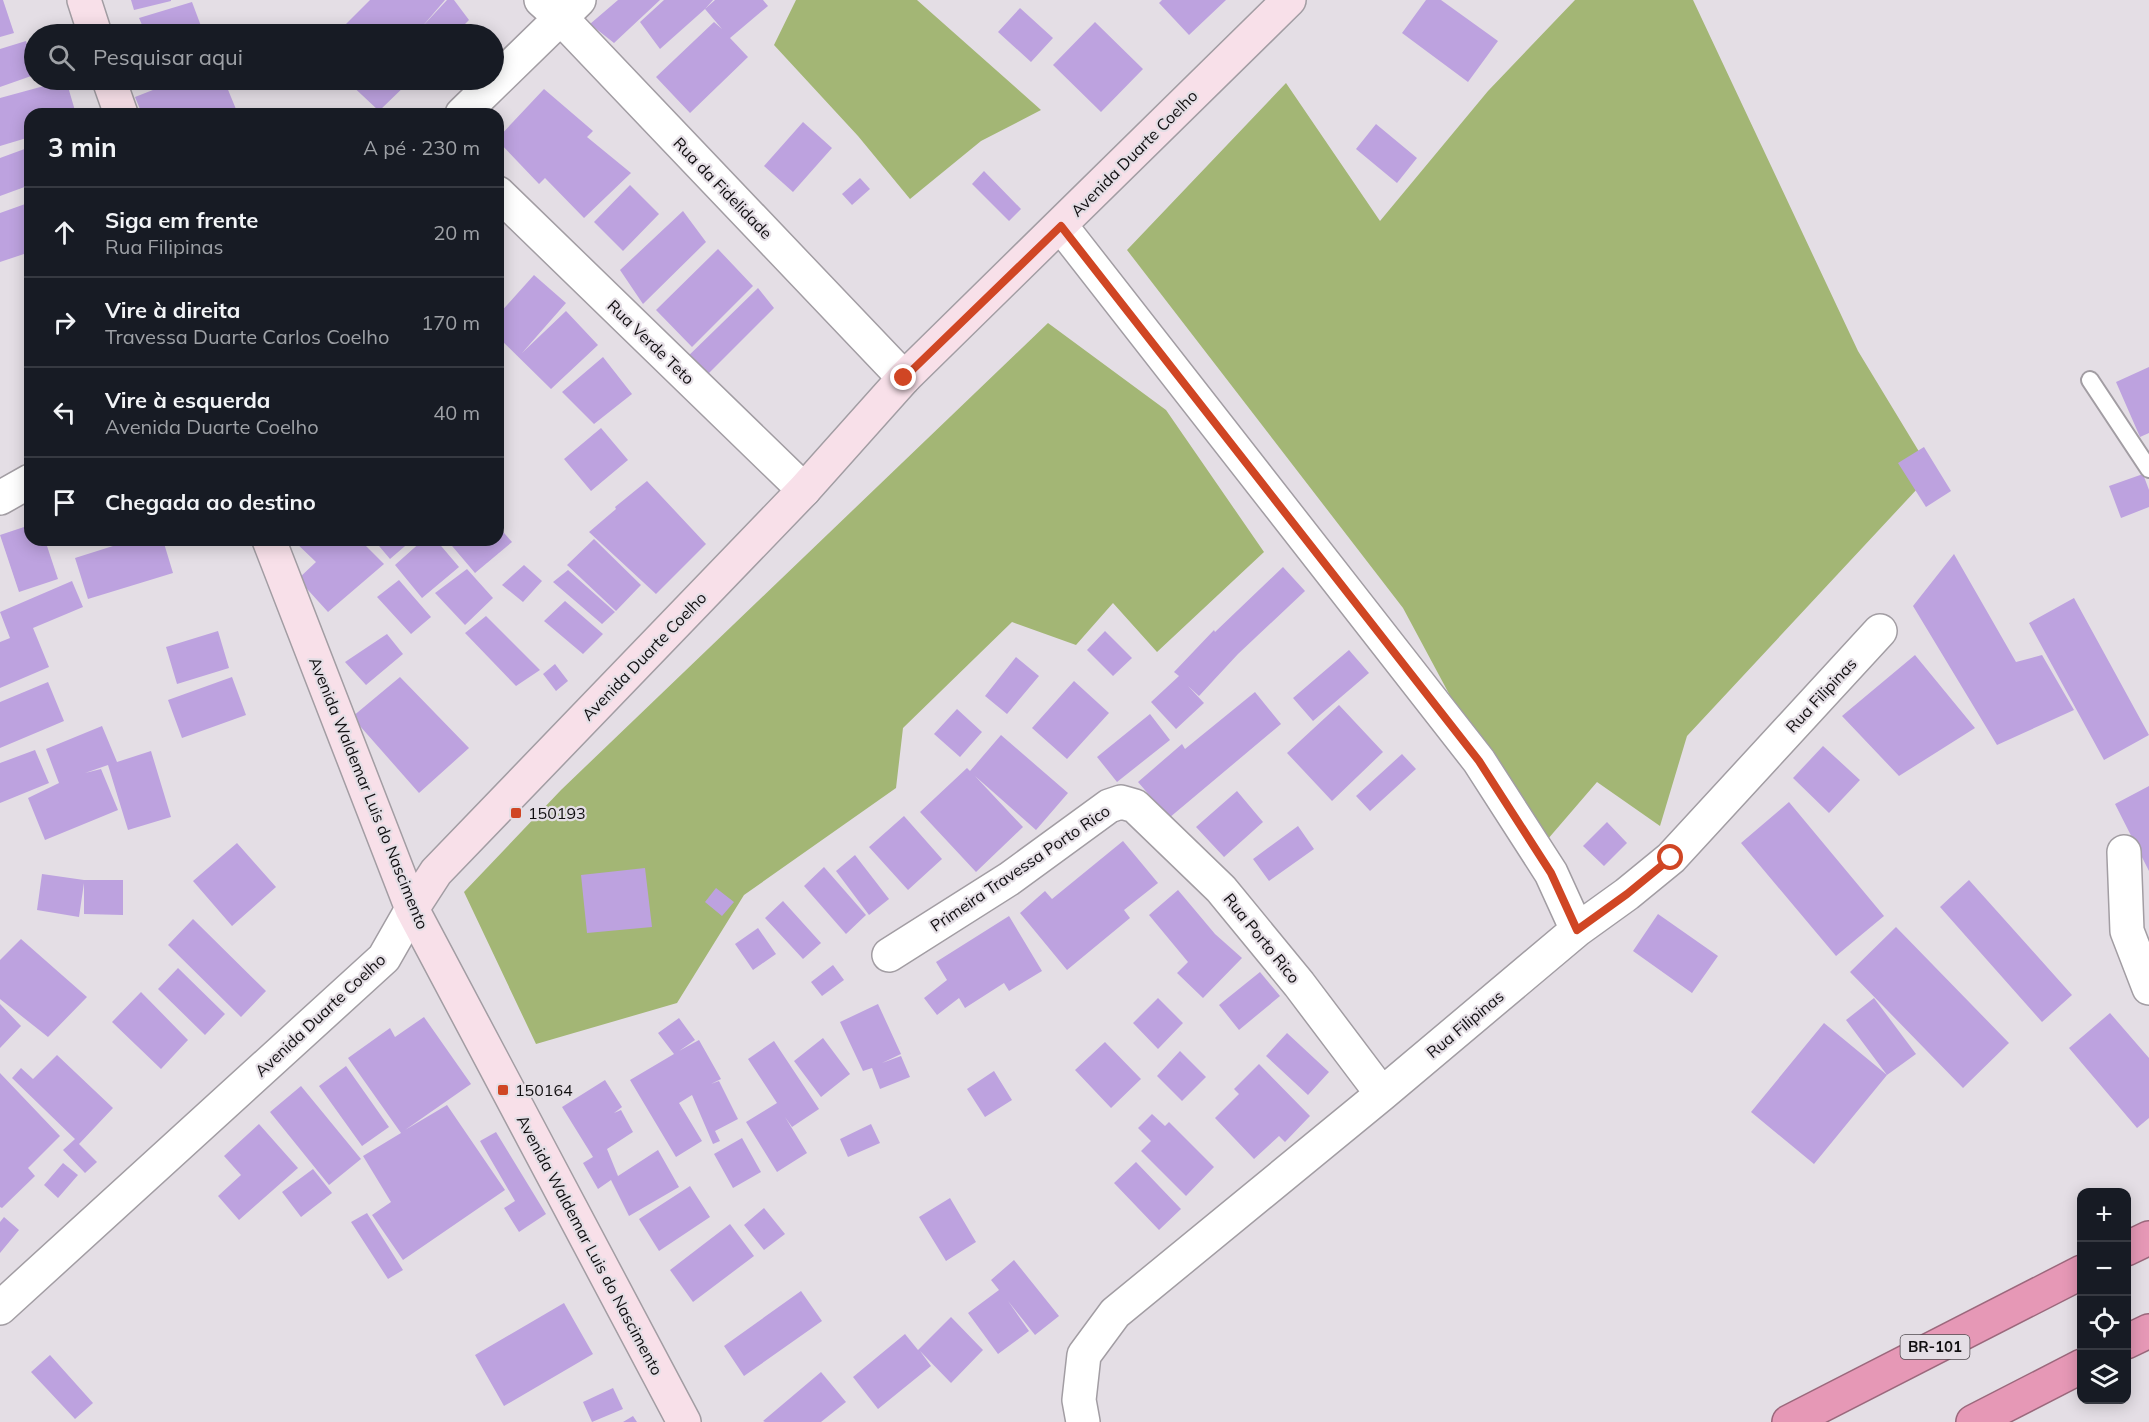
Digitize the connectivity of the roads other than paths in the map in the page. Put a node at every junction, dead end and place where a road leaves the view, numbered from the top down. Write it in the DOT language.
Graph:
graph roads {
  1 [pos="84,0"];
  2 [pos="1289,0"];
  3 [pos="560,6"];
  4 [pos="92,24"];
  5 [pos="504,68"];
  6 [pos="113,90"];
  7 [pos="484,90"];
  8 [pos="119,108"];
  9 [pos="467,108"];
  10 [pos="504,199"];
  11 [pos="1061,226"];
  12 [pos="904,378"];
  13 [pos="2090,380"];
  14 [pos="2149,470"];
  15 [pos="24,484"];
  16 [pos="804,490"];
  17 [pos="0,498"];
  18 [pos="271,546"];
  19 [pos="1880,631"];
  20 [pos="1122,802"];
  21 [pos="2124,852"];
  22 [pos="412,909"];
  23 [pos="1577,930"];
  24 [pos="889,955"];
  25 [pos="2149,988"];
  26 [pos="1382,1094"];
  27 [pos="2149,1238"];
  28 [pos="2131,1247"];
  29 [pos="2077,1275"];
  30 [pos="0,1308"];
  31 [pos="2149,1331"];
  32 [pos="2131,1340"];
  33 [pos="2077,1369"];
  34 [pos="684,1422"];
  35 [pos="1083,1422"];
  36 [pos="1789,1422"];
  37 [pos="1973,1422"];
  1 -- 4 [label="main road"];
  2 -- 11 [label="main road, Avenida Duarte Coelho"];
  3 -- 5 [label="street"];
  3 -- 12 [label="street, Rua da Fidelidade"];
  6 -- 8 [label="main road"];
  7 -- 9 [label="street"];
  10 -- 16 [label="street, Rua Verde Teto"];
  11 -- 12 [label="main road, Avenida Duarte Coelho"];
  11 -- 23 [label="street"];
  12 -- 16 [label="main road, Avenida Duarte Coelho"];
  13 -- 14 [label="lane"];
  15 -- 17 [label="street"];
  16 -- 22 [label="main road, Avenida Duarte Coelho"];
  18 -- 22 [label="main road, Avenida Waldemar Luis do Nascimento"];
  19 -- 23 [label="street, Rua Filipinas"];
  20 -- 24 [label="street, Primeira Travessa Porto Rico"];
  20 -- 26 [label="street, Rua Porto Rico"];
  21 -- 25 [label="street"];
  22 -- 30 [label="street, Avenida Duarte Coelho"];
  22 -- 34 [label="main road, Avenida Waldemar Luis do Nascimento"];
  23 -- 26 [label="street, Rua Filipinas"];
  26 -- 35 [label="street, Rua Filipinas"];
  27 -- 28 [label="highway"];
  29 -- 36 [label="highway, BR-101"];
  31 -- 32 [label="highway"];
  33 -- 37 [label="highway"];
}
